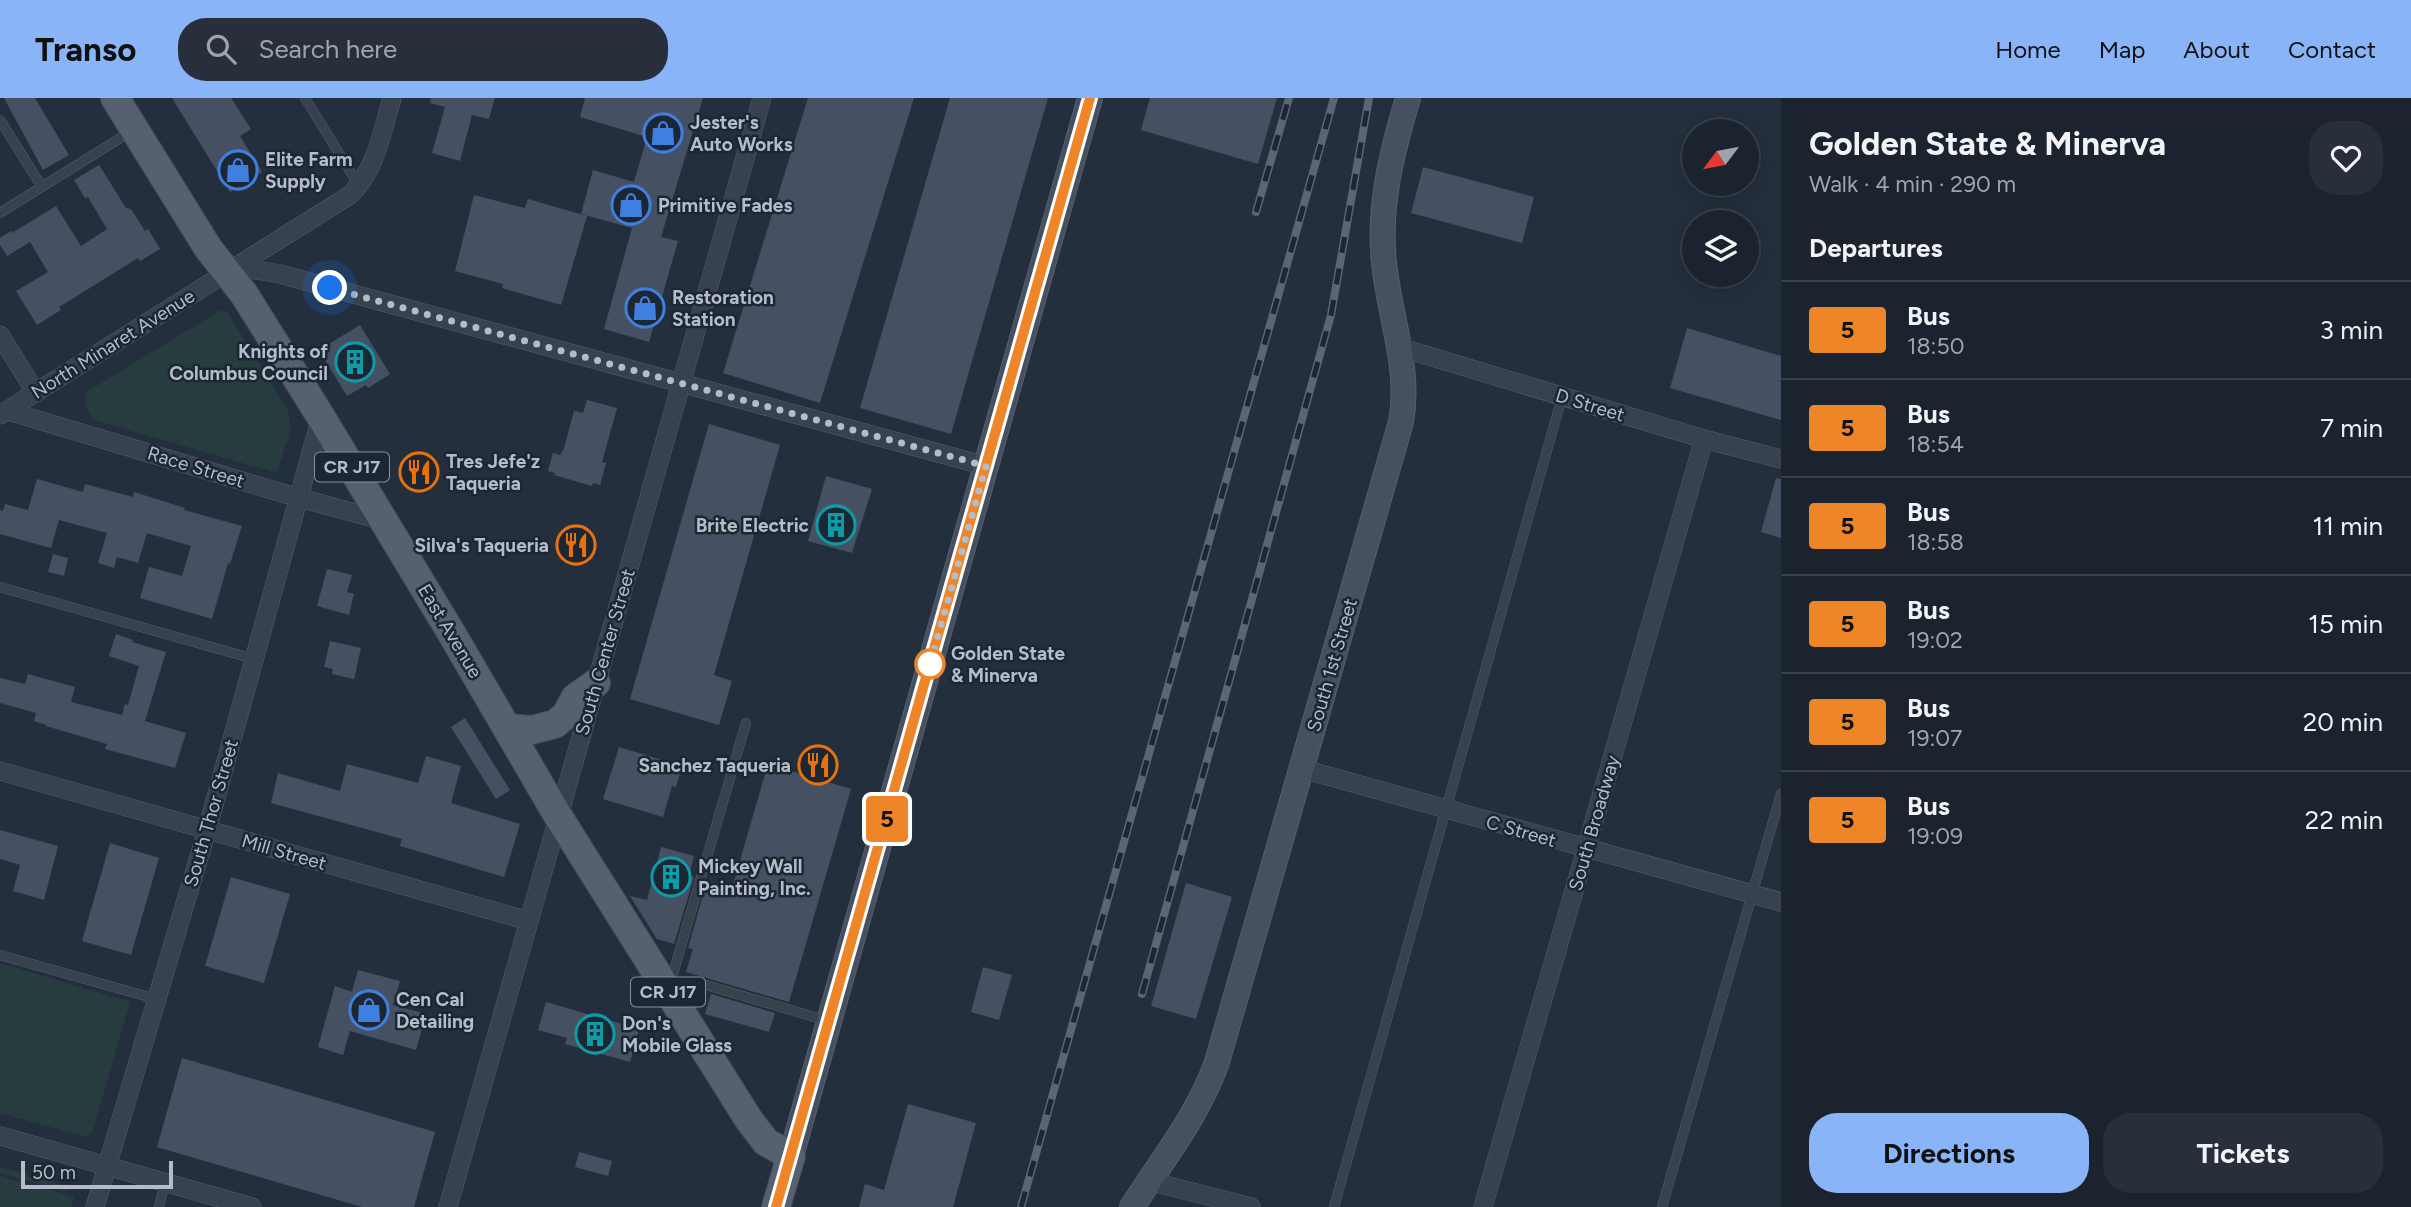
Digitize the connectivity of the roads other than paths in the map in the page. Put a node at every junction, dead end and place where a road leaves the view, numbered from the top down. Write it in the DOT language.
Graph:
graph roads {
  1 [pos="115,98"];
  2 [pos="305,98"];
  3 [pos="392,98"];
  4 [pos="762,98"];
  5 [pos="1090,98"];
  6 [pos="1408,98"];
  7 [pos="0,120"];
  8 [pos="134,129"];
  9 [pos="360,186"];
  10 [pos="41,187"];
  11 [pos="0,213"];
  12 [pos="270,246"];
  13 [pos="226,273"];
  14 [pos="280,274"];
  15 [pos="0,335"];
  16 [pos="1399,347"];
  17 [pos="681,383"];
  18 [pos="36,393"];
  19 [pos="1562,397"];
  20 [pos="4,413"];
  21 [pos="321,417"];
  22 [pos="1704,439"];
  23 [pos="1781,459"];
  24 [pos="986,466"];
  25 [pos="299,498"];
  26 [pos="385,521"];
  27 [pos="0,587"];
  28 [pos="254,659"];
  29 [pos="596,683"];
  30 [pos="746,723"];
  31 [pos="507,728"];
  32 [pos="1303,769"];
  33 [pos="0,771"];
  34 [pos="1781,794"];
  35 [pos="1446,810"];
  36 [pos="558,816"];
  37 [pos="207,830"];
  38 [pos="1586,850"];
  39 [pos="1752,894"];
  40 [pos="1781,902"];
  41 [pos="529,921"];
  42 [pos="0,955"];
  43 [pos="668,992"];
  44 [pos="156,999"];
  45 [pos="829,1021"];
  46 [pos="0,1136"];
  47 [pos="791,1156"];
  48 [pos="106,1166"];
  49 [pos="1149,1181"];
  50 [pos="165,1182"];
  51 [pos="95,1207"];
  52 [pos="159,1207"];
  53 [pos="252,1207"];
  54 [pos="448,1207"];
  55 [pos="776,1207"];
  56 [pos="1132,1207"];
  57 [pos="1251,1207"];
  58 [pos="1334,1207"];
  59 [pos="1483,1207"];
  60 [pos="1661,1207"];
  1 -- 8 [label="main road, East Avenue / CR J17"];
  2 -- 9 [label="lane"];
  3 -- 9 [label="street"];
  4 -- 17 [label="street, South Center Street"];
  5 -- 24 [label="street"];
  6 -- 16 [label="street, South 1st Street"];
  7 -- 10 [label="lane"];
  8 -- 10 [label="lane"];
  8 -- 13 [label="main road, East Avenue / CR J17"];
  9 -- 12 [label="street, North Minaret Avenue"];
  10 -- 11 [label="lane"];
  12 -- 13 [label="street, North Minaret Avenue"];
  12 -- 14 [label="street"];
  13 -- 14 [label="street"];
  13 -- 18 [label="street, North Minaret Avenue"];
  13 -- 21 [label="main road, East Avenue / CR J17"];
  14 -- 17 [label="street"];
  15 -- 18 [label="street"];
  16 -- 19 [label="street, D Street"];
  16 -- 32 [label="street, South 1st Street"];
  17 -- 24 [label="street"];
  17 -- 29 [label="street, South Center Street"];
  18 -- 20 [label="street, North Minaret Avenue"];
  19 -- 22 [label="street, D Street"];
  19 -- 35 [label="lane"];
  20 -- 25 [label="street, Race Street"];
  21 -- 25 [label="street, South Thor Street"];
  21 -- 26 [label="main road, East Avenue / CR J17"];
  22 -- 23 [label="street, D Street"];
  22 -- 38 [label="street, South Broadway"];
  24 -- 45 [label="street"];
  25 -- 26 [label="street, Race Street"];
  25 -- 28 [label="street, South Thor Street"];
  26 -- 31 [label="main road, East Avenue / CR J17"];
  27 -- 28 [label="lane"];
  28 -- 37 [label="street, South Thor Street"];
  29 -- 31 [label="main road"];
  29 -- 36 [label="street, South Center Street"];
  30 -- 43 [label="lane"];
  31 -- 36 [label="main road, East Avenue / CR J17"];
  32 -- 35 [label="street, C Street"];
  32 -- 49 [label="street, South 1st Street"];
  33 -- 37 [label="street, Mill Street"];
  34 -- 39 [label="lane"];
  35 -- 38 [label="street, C Street"];
  35 -- 58 [label="lane"];
  36 -- 41 [label="street, South Center Street"];
  36 -- 43 [label="main road, East Avenue / CR J17"];
  37 -- 41 [label="street, Mill Street"];
  37 -- 44 [label="street, South Thor Street"];
  38 -- 39 [label="street, C Street"];
  38 -- 59 [label="street, South Broadway"];
  39 -- 40 [label="street, C Street"];
  39 -- 60 [label="lane"];
  41 -- 54 [label="street, South Center Street"];
  42 -- 44 [label="lane"];
  43 -- 45 [label="lane"];
  43 -- 47 [label="main road, East Avenue / CR J17"];
  44 -- 48 [label="street, South Thor Street"];
  45 -- 47 [label="street"];
  46 -- 48 [label="street"];
  47 -- 55 [label="main road"];
  48 -- 50 [label="street"];
  48 -- 51 [label="street, South Thor Street"];
  49 -- 56 [label="street, South 1st Street"];
  49 -- 57 [label="street"];
  50 -- 52 [label="lane"];
  50 -- 53 [label="street"];
}
